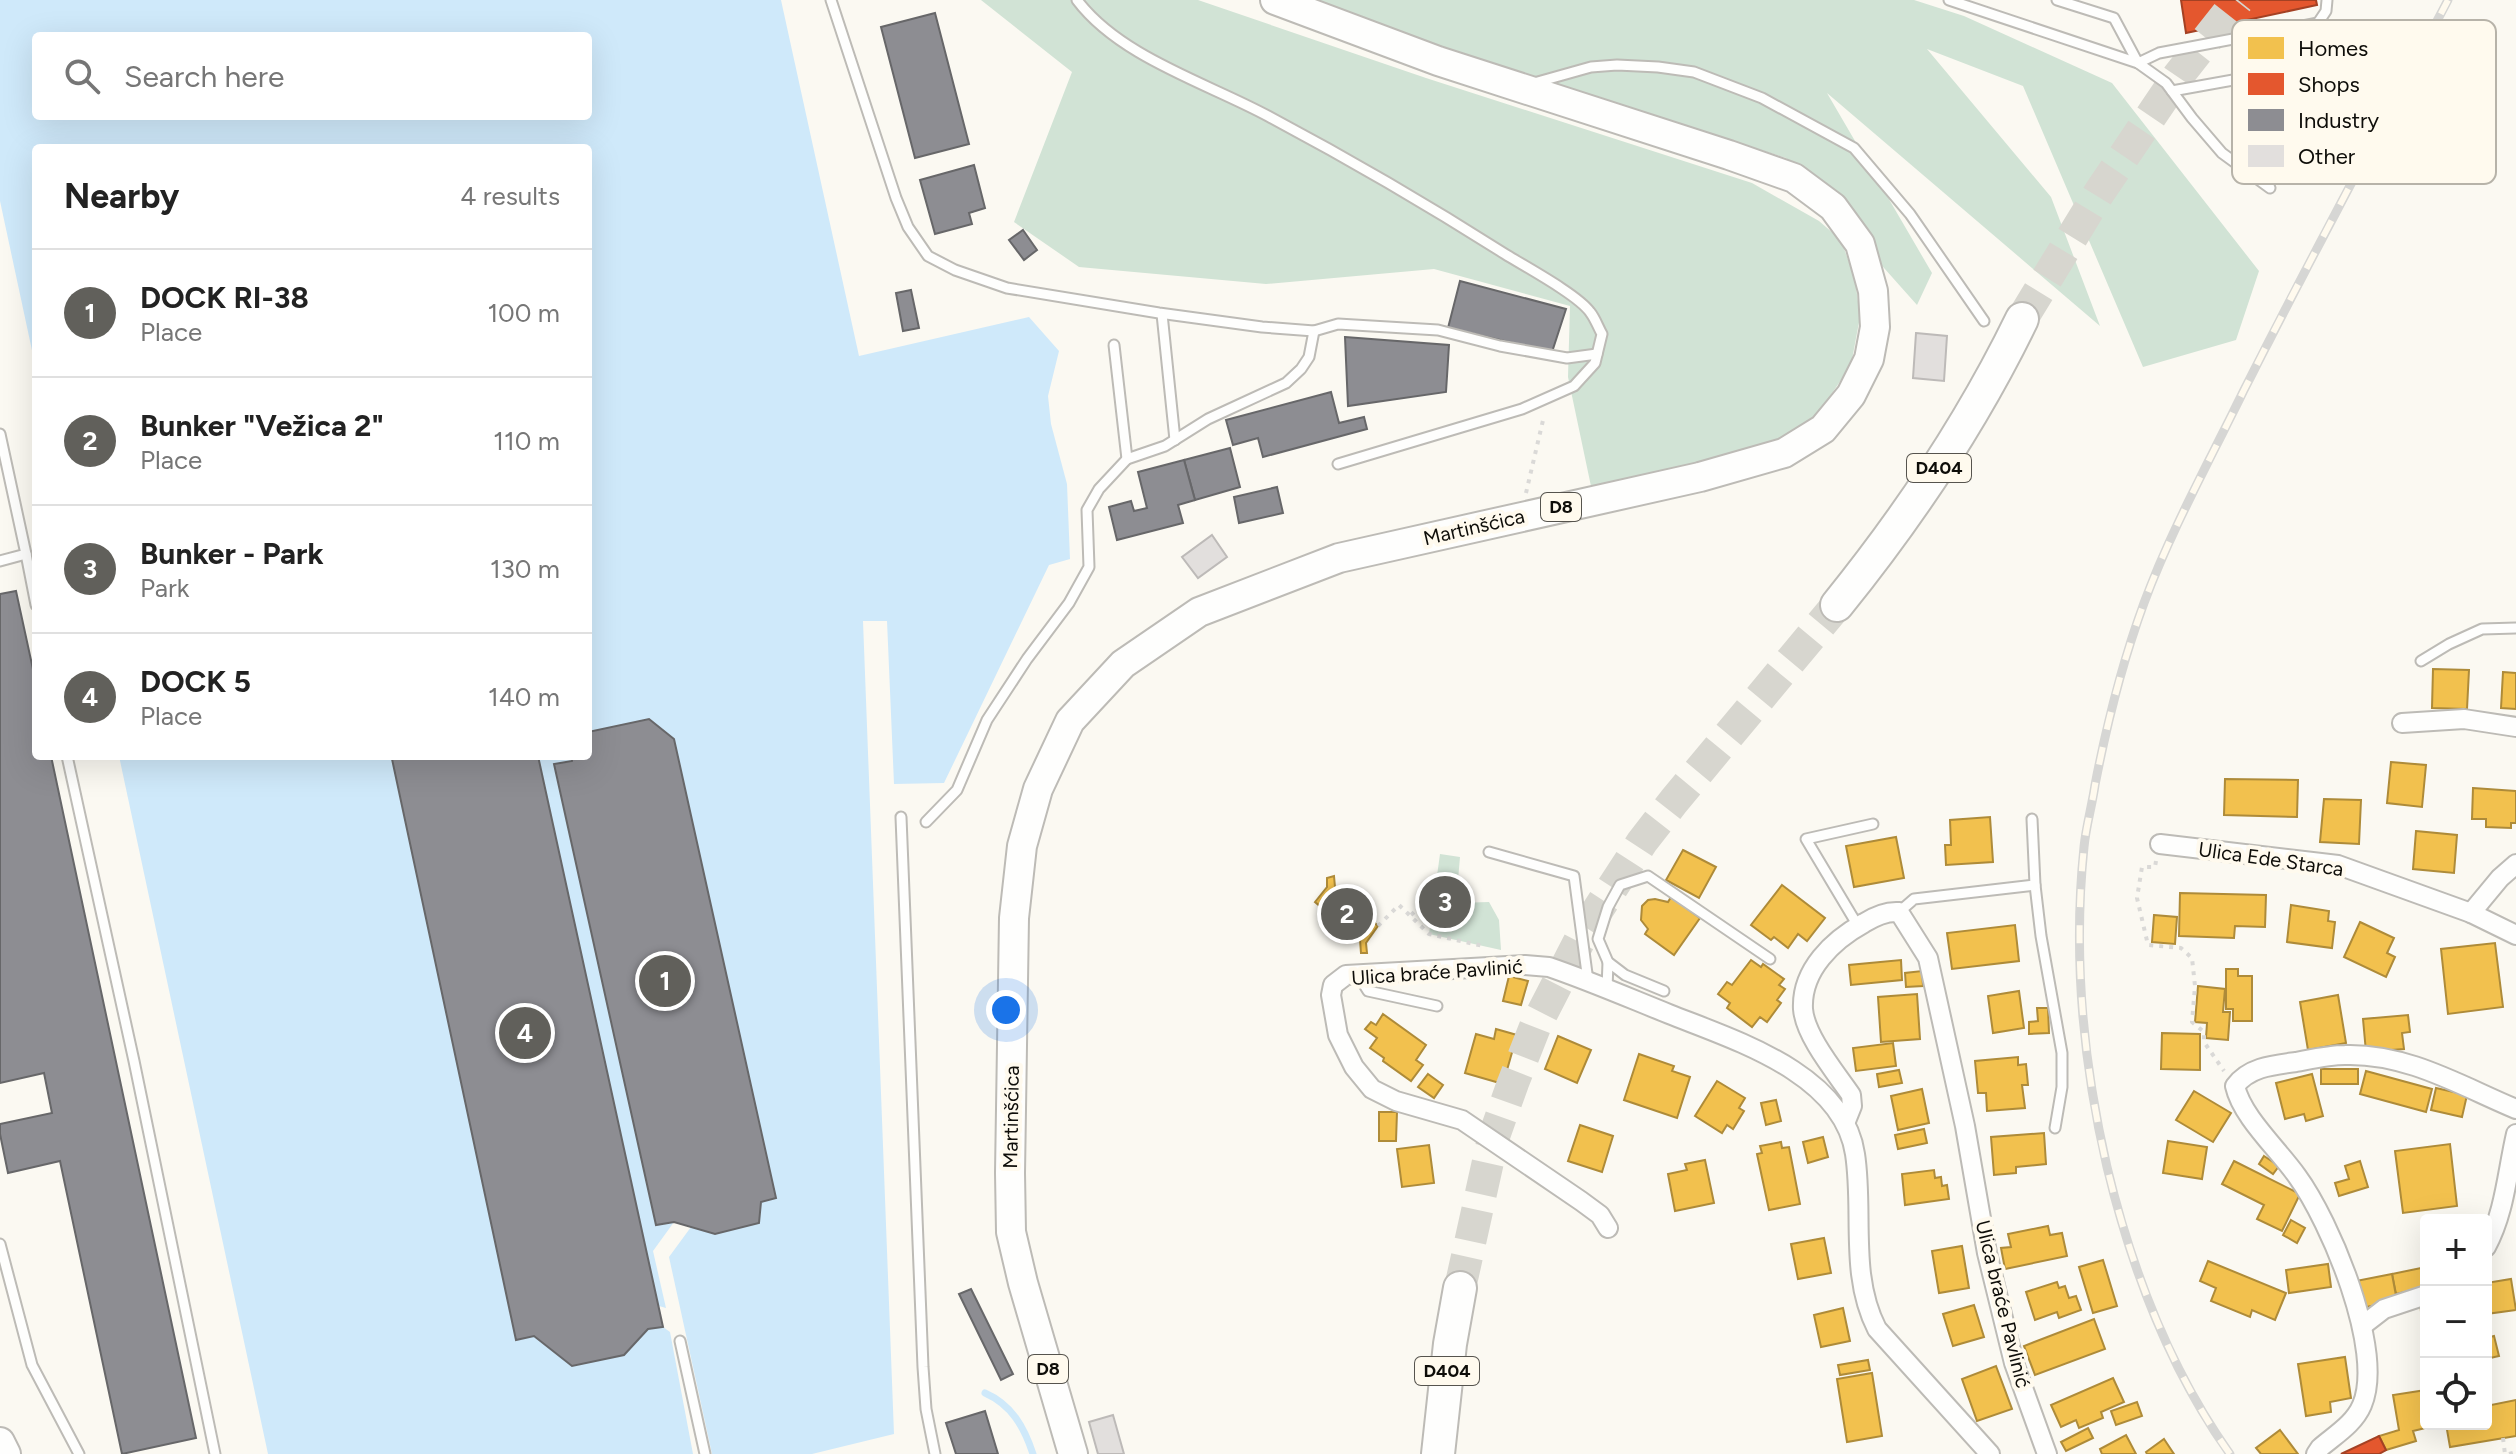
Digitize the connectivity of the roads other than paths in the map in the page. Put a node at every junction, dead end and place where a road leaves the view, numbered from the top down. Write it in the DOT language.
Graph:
graph roads {
  1 [pos="831,0"];
  2 [pos="1077,0"];
  3 [pos="1275,0"];
  4 [pos="1949,0"];
  5 [pos="2057,0"];
  6 [pos="2327,0"];
  7 [pos="2320,20"];
  8 [pos="2232,39"];
  9 [pos="2138,63"];
  10 [pos="2232,80"];
  11 [pos="1520,87"];
  12 [pos="2172,91"];
  13 [pos="2232,160"];
  14 [pos="2265,184"];
  15 [pos="2270,188"];
  16 [pos="1162,314"];
  17 [pos="2022,319"];
  18 [pos="1984,321"];
  19 [pos="1314,331"];
  20 [pos="1114,345"];
  21 [pos="1597,354"];
  22 [pos="0,434"];
  23 [pos="1175,440"];
  24 [pos="1127,459"];
  25 [pos="1338,464"];
  26 [pos="26,554"];
  27 [pos="0,561"];
  28 [pos="32,585"];
  29 [pos="1837,605"];
  30 [pos="2516,628"];
  31 [pos="2421,661"];
  32 [pos="2402,723"];
  33 [pos="2516,727"];
  34 [pos="68,760"];
  35 [pos="901,817"];
  36 [pos="2032,819"];
  37 [pos="926,822"];
  38 [pos="1873,824"];
  39 [pos="2160,844"];
  40 [pos="1489,852"];
  41 [pos="2516,864"];
  42 [pos="2035,885"];
  43 [pos="1899,912"];
  44 [pos="2471,913"];
  45 [pos="1858,926"];
  46 [pos="2516,935"];
  47 [pos="1770,959"];
  48 [pos="1608,962"];
  49 [pos="1358,975"];
  50 [pos="1588,981"];
  51 [pos="1607,989"];
  52 [pos="1664,991"];
  53 [pos="1437,1006"];
  54 [pos="2516,1109"];
  55 [pos="1846,1121"];
  56 [pos="2055,1128"];
  57 [pos="2516,1134"];
  58 [pos="1608,1228"];
  59 [pos="2492,1236"];
  60 [pos="0,1244"];
  61 [pos="1460,1288"];
  62 [pos="2420,1297"];
  63 [pos="2362,1326"];
  64 [pos="680,1341"];
  65 [pos="0,1442"];
  66 [pos="6,1454"];
  67 [pos="79,1454"];
  68 [pos="215,1454"];
  69 [pos="705,1454"];
  70 [pos="935,1454"];
  71 [pos="1073,1454"];
  72 [pos="1438,1454"];
  73 [pos="1990,1454"];
  74 [pos="2047,1454"];
  75 [pos="2316,1454"];
  1 -- 16 [label="lane"];
  2 -- 21 [label="lane"];
  3 -- 11 [label="main road, Martinšćica / D8"];
  4 -- 9 [label="lane"];
  5 -- 9 [label="lane"];
  6 -- 7 [label="lane"];
  8 -- 9 [label="lane"];
  9 -- 12 [label="lane"];
  10 -- 12 [label="lane"];
  11 -- 18 [label="lane"];
  11 -- 71 [label="main road, Martinšćica / D8"];
  12 -- 13 [label="lane"];
  14 -- 15 [label="lane"];
  16 -- 19 [label="lane"];
  16 -- 23 [label="lane"];
  17 -- 29 [label="highway, D404"];
  19 -- 21 [label="lane"];
  19 -- 23 [label="lane"];
  20 -- 24 [label="lane"];
  21 -- 25 [label="lane"];
  22 -- 26 [label="lane"];
  23 -- 24 [label="lane"];
  24 -- 37 [label="lane"];
  26 -- 27 [label="lane"];
  26 -- 28 [label="lane"];
  30 -- 31 [label="lane"];
  32 -- 33 [label="street"];
  34 -- 68 [label="lane"];
  35 -- 70 [label="lane"];
  36 -- 42 [label="lane"];
  38 -- 45 [label="lane"];
  39 -- 44 [label="street, Ulica Ede Starca"];
  40 -- 50 [label="lane"];
  41 -- 44 [label="street"];
  42 -- 43 [label="lane"];
  42 -- 56 [label="lane"];
  43 -- 45 [label="street, Ulica braće Pavlinić"];
  43 -- 74 [label="street, Ulica braće Pavlinić"];
  44 -- 46 [label="street, Ulica Ede Starca"];
  45 -- 55 [label="street, Ulica braće Pavlinić"];
  47 -- 48 [label="lane"];
  48 -- 51 [label="lane"];
  48 -- 52 [label="lane"];
  49 -- 50 [label="street, Ulica braće Pavlinić"];
  49 -- 53 [label="lane"];
  49 -- 58 [label="street, Ulica braće Pavlinić"];
  50 -- 51 [label="street, Ulica braće Pavlinić"];
  51 -- 55 [label="street, Ulica braće Pavlinić"];
  54 -- 63 [label="street"];
  55 -- 73 [label="street, Ulica braće Pavlinić"];
  57 -- 59 [label="street"];
  60 -- 67 [label="lane"];
  61 -- 72 [label="highway, D404"];
  62 -- 63 [label="street"];
  63 -- 75 [label="street"];
  64 -- 69 [label="lane"];
  65 -- 66 [label="main road"];
}
